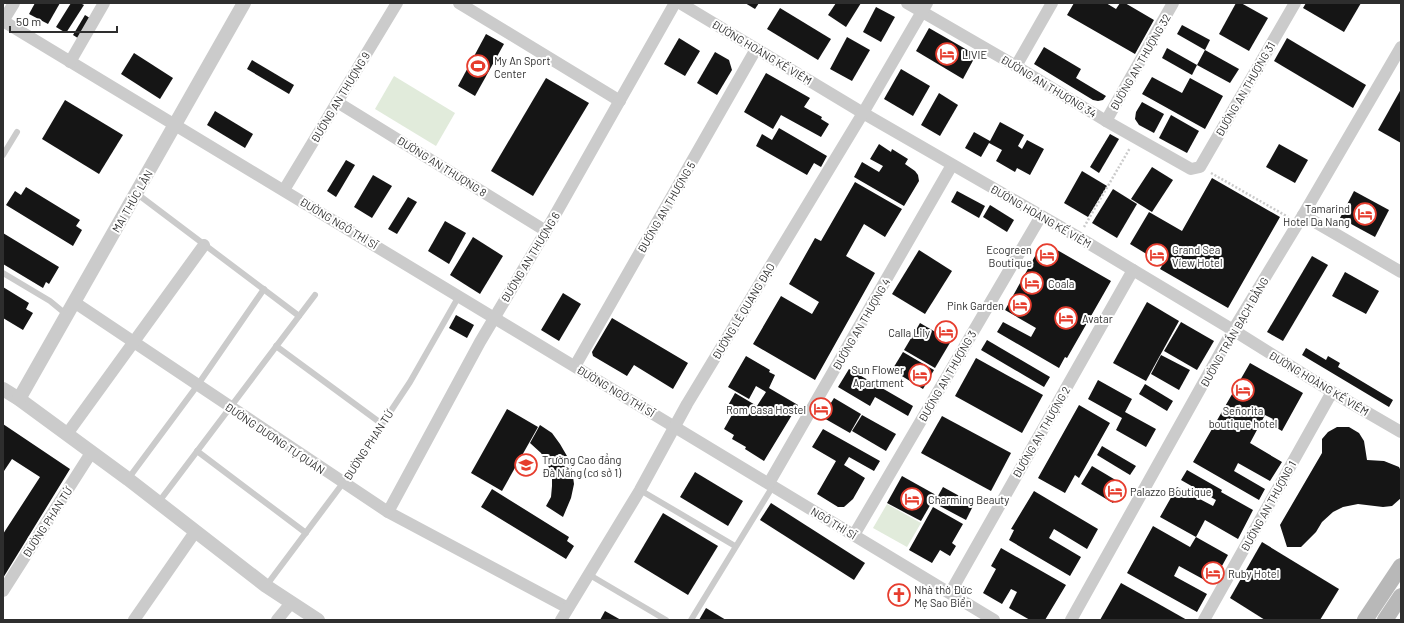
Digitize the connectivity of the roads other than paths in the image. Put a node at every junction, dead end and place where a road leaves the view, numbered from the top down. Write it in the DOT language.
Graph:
graph roads {
  1 [pos="14,3"];
  2 [pos="104,3"];
  3 [pos="244,3"];
  4 [pos="397,3"];
  5 [pos="459,3"];
  6 [pos="675,3"];
  7 [pos="680,3"];
  8 [pos="907,3"];
  9 [pos="1052,3"];
  10 [pos="1173,3"];
  11 [pos="1295,3"];
  12 [pos="925,7"];
  13 [pos="3,21"];
  14 [pos="1401,47"];
  15 [pos="756,49"];
  16 [pos="70,62"];
  17 [pos="1016,66"];
  18 [pos="620,101"];
  19 [pos="337,102"];
  20 [pos="863,113"];
  21 [pos="1106,121"];
  22 [pos="175,125"];
  23 [pos="17,132"];
  24 [pos="3,155"];
  25 [pos="952,165"];
  26 [pos="1196,168"];
  27 [pos="284,190"];
  28 [pos="136,193"];
  29 [pos="1303,215"];
  30 [pos="1041,216"];
  31 [pos="546,231"];
  32 [pos="204,245"];
  33 [pos="1133,270"];
  34 [pos="1401,272"];
  35 [pos="3,273"];
  36 [pos="264,289"];
  37 [pos="315,295"];
  38 [pos="459,296"];
  39 [pos="74,302"];
  40 [pos="67,315"];
  41 [pos="299,316"];
  42 [pos="494,317"];
  43 [pos="1233,330"];
  44 [pos="133,343"];
  45 [pos="276,346"];
  46 [pos="575,366"];
  47 [pos="197,386"];
  48 [pos="3,389"];
  49 [pos="1332,392"];
  50 [pos="19,399"];
  51 [pos="231,408"];
  52 [pos="382,424"];
  53 [pos="674,426"];
  54 [pos="1401,432"];
  55 [pos="67,434"];
  56 [pos="197,451"];
  57 [pos="91,453"];
  58 [pos="128,479"];
  59 [pos="343,483"];
  60 [pos="771,485"];
  61 [pos="640,490"];
  62 [pos="158,503"];
  63 [pos="388,512"];
  64 [pos="195,532"];
  65 [pos="306,533"];
  66 [pos="854,535"];
  67 [pos="735,546"];
  68 [pos="1401,566"];
  69 [pos="588,574"];
  70 [pos="266,586"];
  71 [pos="3,591"];
  72 [pos="950,593"];
  73 [pos="1401,596"];
  74 [pos="291,603"];
  75 [pos="568,608"];
  76 [pos="134,620"];
  77 [pos="277,620"];
  78 [pos="318,620"];
  79 [pos="562,620"];
  80 [pos="666,620"];
  81 [pos="691,620"];
  82 [pos="994,620"];
  83 [pos="1071,620"];
  84 [pos="1204,620"];
  85 [pos="1365,620"];
  86 [pos="1385,620"];
  1 -- 13 [label="street"];
  2 -- 16 [label="street"];
  3 -- 22 [label="street, MAI THÚC LÂN"];
  4 -- 19 [label="street, ĐƯỜNG AN THƯỢNG 9"];
  5 -- 18 [label="street"];
  6 -- 18 [label="street, ĐƯỜNG AN THƯỢNG 6"];
  7 -- 15 [label="street, ĐƯỜNG HOÀNG KẾ VIÊM"];
  8 -- 12 [label="street, ĐƯỜNG AN THƯỢNG 34"];
  9 -- 17 [label="street"];
  10 -- 21 [label="street, ĐƯỜNG AN THƯỢNG 32"];
  11 -- 26 [label="street, ĐƯỜNG AN THƯỢNG 31"];
  12 -- 17 [label="street, ĐƯỜNG AN THƯỢNG 34"];
  12 -- 20 [label="street, ĐƯỜNG LÊ QUANG ĐẠO"];
  13 -- 16 [label="street, ĐƯỜNG NGÔ THÌ SĨ"];
  14 -- 29 [label="street, ĐƯỜNG TRẦN BẠCH ĐẰNG"];
  15 -- 20 [label="street, ĐƯỜNG HOÀNG KẾ VIÊM"];
  15 -- 46 [label="street, ĐƯỜNG AN THƯỢNG 5"];
  16 -- 22 [label="street, ĐƯỜNG NGÔ THÌ SĨ"];
  17 -- 21 [label="street, ĐƯỜNG AN THƯỢNG 34"];
  18 -- 31 [label="street, ĐƯỜNG AN THƯỢNG 6"];
  19 -- 27 [label="street, ĐƯỜNG AN THƯỢNG 9"];
  19 -- 31 [label="street, ĐƯỜNG AN THƯỢNG 8"];
  20 -- 25 [label="street, ĐƯỜNG HOÀNG KẾ VIÊM"];
  20 -- 53 [label="street, ĐƯỜNG LÊ QUANG ĐẠO"];
  21 -- 26 [label="street, ĐƯỜNG AN THƯỢNG 34"];
  22 -- 27 [label="street, ĐƯỜNG NGÔ THÌ SĨ"];
  22 -- 28 [label="street, MAI THÚC LÂN"];
  23 -- 24 [label="lane"];
  25 -- 30 [label="street, ĐƯỜNG HOÀNG KẾ VIÊM"];
  25 -- 60 [label="street, ĐƯỜNG AN THƯỢNG 4"];
  27 -- 38 [label="street, ĐƯỜNG NGÔ THÌ SĨ"];
  28 -- 32 [label="lane"];
  28 -- 39 [label="street, MAI THÚC LÂN"];
  29 -- 34 [label="street"];
  29 -- 43 [label="street, ĐƯỜNG TRẦN BẠCH ĐẰNG"];
  30 -- 33 [label="street, ĐƯỜNG HOÀNG KẾ VIÊM"];
  30 -- 66 [label="street, ĐƯỜNG AN THƯỢNG 3"];
  31 -- 42 [label="street, ĐƯỜNG AN THƯỢNG 6"];
  32 -- 36 [label="lane"];
  32 -- 44 [label="street"];
  33 -- 43 [label="street, ĐƯỜNG HOÀNG KẾ VIÊM"];
  33 -- 72 [label="street, ĐƯỜNG AN THƯỢNG 2"];
  35 -- 40 [label="lane"];
  36 -- 41 [label="lane"];
  36 -- 47 [label="lane"];
  37 -- 41 [label="lane"];
  38 -- 42 [label="street, ĐƯỜNG NGÔ THÌ SĨ"];
  38 -- 52 [label="lane, ĐƯỜNG PHAN TỨ"];
  39 -- 40 [label="street, MAI THÚC LÂN"];
  39 -- 44 [label="street, ĐƯỜNG DƯƠNG TỰ QUÁN"];
  40 -- 50 [label="street, MAI THÚC LÂN"];
  41 -- 45 [label="lane"];
  42 -- 46 [label="street, ĐƯỜNG NGÔ THÌ SĨ"];
  42 -- 63 [label="street, ĐƯỜNG AN THƯỢNG 6"];
  43 -- 49 [label="street, ĐƯỜNG HOÀNG KẾ VIÊM"];
  43 -- 83 [label="street, ĐƯỜNG TRẦN BẠCH ĐẰNG"];
  44 -- 47 [label="street, ĐƯỜNG DƯƠNG TỰ QUÁN"];
  44 -- 55 [label="street"];
  45 -- 51 [label="lane"];
  45 -- 52 [label="lane"];
  46 -- 53 [label="street, ĐƯỜNG NGÔ THÌ SĨ"];
  47 -- 51 [label="street, ĐƯỜNG DƯƠNG TỰ QUÁN"];
  47 -- 58 [label="lane"];
  48 -- 50 [label="street"];
  49 -- 54 [label="street, ĐƯỜNG HOÀNG KẾ VIÊM"];
  49 -- 84 [label="street, ĐƯỜNG AN THƯỢNG 1"];
  50 -- 55 [label="street"];
  51 -- 56 [label="lane"];
  51 -- 59 [label="street, ĐƯỜNG DƯƠNG TỰ QUÁN"];
  52 -- 59 [label="lane, ĐƯỜNG PHAN TỨ"];
  53 -- 60 [label="street, NGÔ THÌ SĨ"];
  53 -- 61 [label="street, ĐƯỜNG LÊ QUANG ĐẠO"];
  55 -- 57 [label="street"];
  56 -- 62 [label="lane"];
  56 -- 65 [label="lane"];
  57 -- 58 [label="street"];
  57 -- 71 [label="street, ĐƯỜNG PHAN TỨ"];
  58 -- 62 [label="street"];
  59 -- 63 [label="street, ĐƯỜNG DƯƠNG TỰ QUÁN"];
  59 -- 65 [label="lane, ĐƯỜNG PHAN TỨ"];
  60 -- 66 [label="street, NGÔ THÌ SĨ"];
  60 -- 67 [label="lane"];
  61 -- 67 [label="lane"];
  61 -- 69 [label="street, ĐƯỜNG LÊ QUANG ĐẠO"];
  62 -- 64 [label="street"];
  63 -- 75 [label="street, ĐƯỜNG DƯƠNG TỰ QUÁN"];
  64 -- 70 [label="street"];
  64 -- 76 [label="street"];
  65 -- 70 [label="lane, ĐƯỜNG PHAN TỨ"];
  66 -- 72 [label="street, NGÔ THÌ SĨ"];
  67 -- 81 [label="lane"];
  68 -- 85 [label="main road"];
  69 -- 75 [label="street, ĐƯỜNG LÊ QUANG ĐẠO"];
  69 -- 80 [label="lane"];
  70 -- 74 [label="street"];
  72 -- 82 [label="street, NGÔ THÌ SĨ"];
  73 -- 86 [label="main road"];
  74 -- 77 [label="street"];
  74 -- 78 [label="street"];
  75 -- 79 [label="street, ĐƯỜNG LÊ QUANG ĐẠO"];
}
